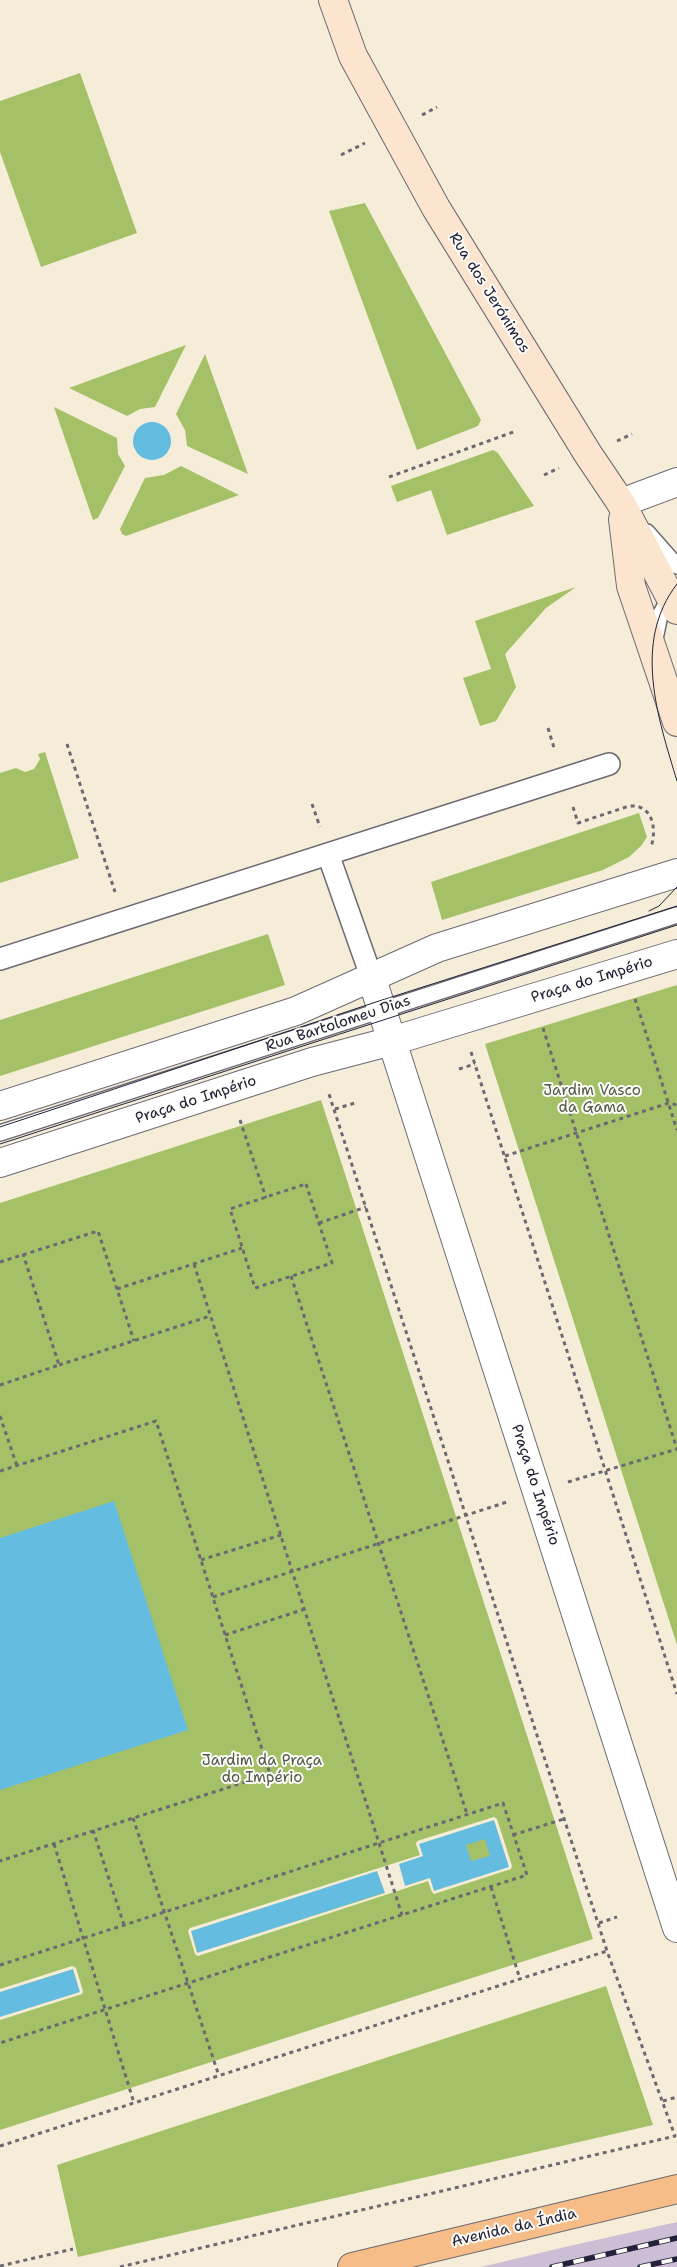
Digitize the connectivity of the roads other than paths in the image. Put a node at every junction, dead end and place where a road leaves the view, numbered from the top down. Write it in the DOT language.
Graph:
graph roads {
  1 [pos="333,0"];
  2 [pos="677,482"];
  3 [pos="622,503"];
  4 [pos="677,566"];
  5 [pos="675,597"];
  6 [pos="653,647"];
  7 [pos="677,722"];
  8 [pos="609,764"];
  9 [pos="328,854"];
  10 [pos="677,863"];
  11 [pos="677,873"];
  12 [pos="634,886"];
  13 [pos="677,911"];
  14 [pos="670,917"];
  15 [pos="677,954"];
  16 [pos="0,959"];
  17 [pos="371,976"];
  18 [pos="382,1010"];
  19 [pos="392,1041"];
  20 [pos="0,1106"];
  21 [pos="0,1133"];
  22 [pos="0,1164"];
  23 [pos="677,1928"];
  24 [pos="677,2189"];
  25 [pos="352,2267"];
  1 -- 3 [label="main road, Rua dos Jerónimos"];
  2 -- 3 [label="street"];
  3 -- 4 [label="lane"];
  3 -- 5 [label="main road"];
  3 -- 6 [label="main road, Rua dos Jerónimos"];
  5 -- 6 [label="lane"];
  6 -- 7 [label="main road, Rua dos Jerónimos"];
  8 -- 9 [label="street"];
  9 -- 16 [label="street"];
  9 -- 17 [label="street, Praça do Império"];
  10 -- 12 [label="street"];
  11 -- 12 [label="street"];
  12 -- 17 [label="street"];
  13 -- 14 [label="lane, Rua Bartolomeu Dias"];
  14 -- 18 [label="lane, Rua Bartolomeu Dias"];
  15 -- 19 [label="street, Praça do Império"];
  17 -- 18 [label="street, Praça do Império"];
  17 -- 20 [label="street"];
  18 -- 19 [label="street, Praça do Império"];
  18 -- 21 [label="lane, Rua Bartolomeu Dias"];
  19 -- 22 [label="street, Praça do Império"];
  19 -- 23 [label="street, Praça do Império"];
  24 -- 25 [label="main road, Avenida da Índia"];
}
